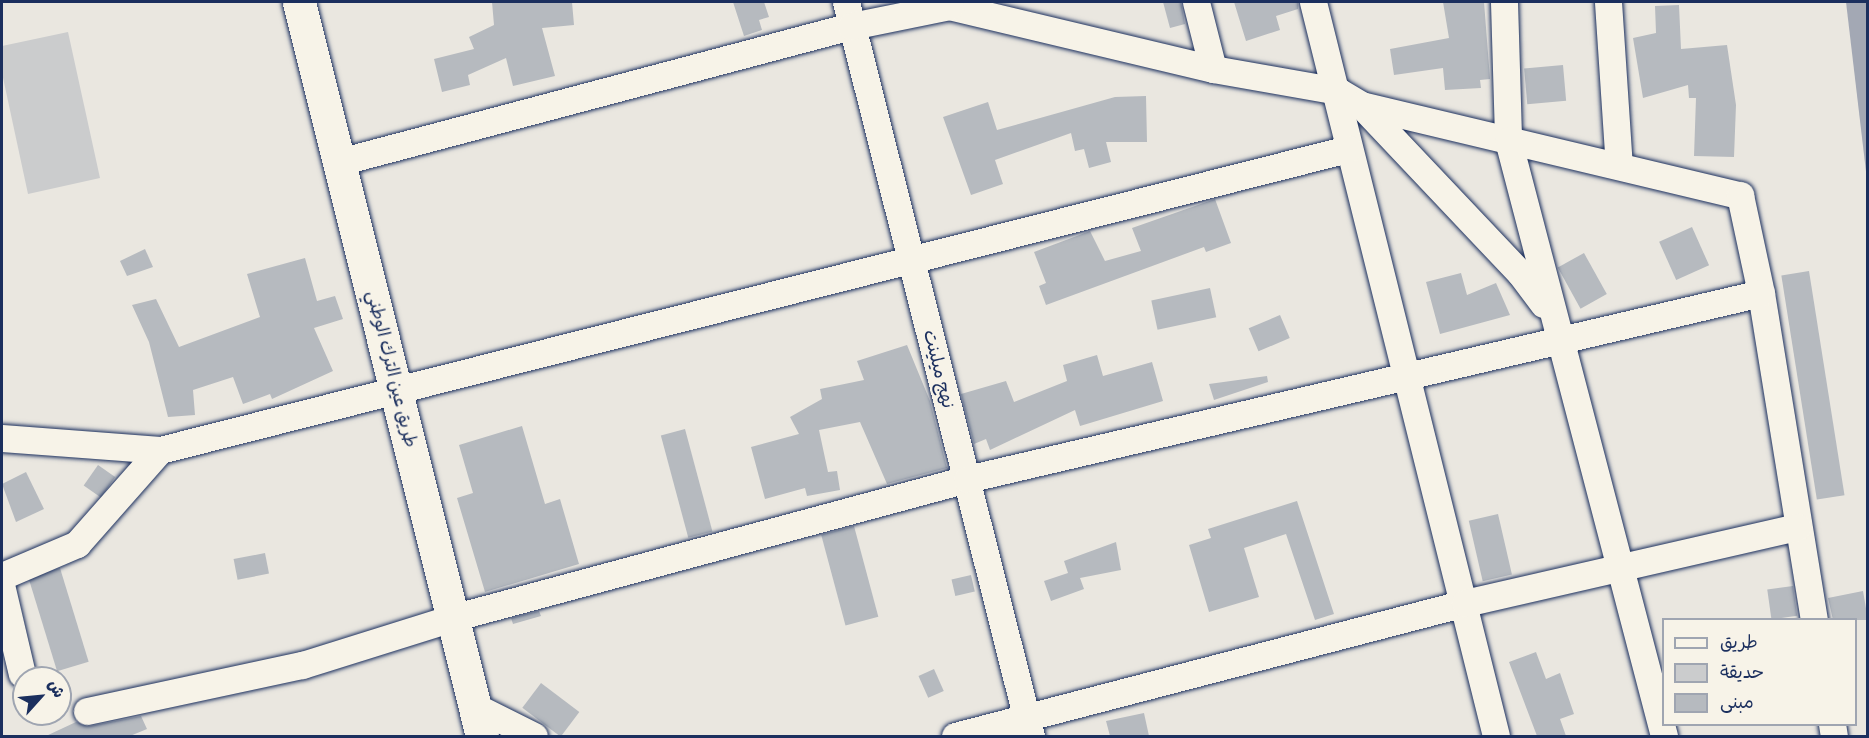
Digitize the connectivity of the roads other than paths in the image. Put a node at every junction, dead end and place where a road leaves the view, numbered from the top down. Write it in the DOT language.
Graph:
graph roads {
  1 [pos="298,2"];
  2 [pos="1196,2"];
  3 [pos="1313,2"];
  4 [pos="1504,2"];
  5 [pos="1608,2"];
  6 [pos="941,4"];
  7 [pos="1002,10"];
  8 [pos="849,14"];
  9 [pos="1213,69"];
  10 [pos="1338,92"];
  11 [pos="1361,105"];
  12 [pos="1508,140"];
  13 [pos="1348,149"];
  14 [pos="339,162"];
  15 [pos="1620,166"];
  16 [pos="913,264"];
  17 [pos="1761,293"];
  18 [pos="1551,315"];
  19 [pos="1556,341"];
  20 [pos="1407,374"];
  21 [pos="398,391"];
  22 [pos="2,436"];
  23 [pos="160,450"];
  24 [pos="967,479"];
  25 [pos="1797,527"];
  26 [pos="1618,570"];
  27 [pos="2,576"];
  28 [pos="2,589"];
  29 [pos="1465,603"];
  30 [pos="452,618"];
  31 [pos="1814,618"];
  32 [pos="20,666"];
  33 [pos="87,711"];
  34 [pos="478,721"];
  35 [pos="1028,727"];
  36 [pos="534,736"];
  37 [pos="955,736"];
  38 [pos="1496,736"];
  39 [pos="1664,736"];
  1 -- 14 [label="main road, طريق عين الترك الوطني"];
  2 -- 9 [label="street"];
  3 -- 10 [label="street"];
  4 -- 12 [label="street"];
  5 -- 15 [label="street"];
  6 -- 7 [label="street"];
  6 -- 8 [label="street"];
  7 -- 9 [label="street"];
  8 -- 14 [label="street"];
  8 -- 16 [label="street, نهج ميلينت"];
  9 -- 10 [label="street"];
  10 -- 11 [label="street"];
  10 -- 13 [label="street"];
  11 -- 12 [label="street"];
  11 -- 18 [label="street"];
  12 -- 15 [label="street"];
  12 -- 18 [label="street"];
  13 -- 16 [label="street"];
  13 -- 20 [label="street"];
  14 -- 21 [label="main road, طريق عين الترك الوطني"];
  15 -- 17 [label="street"];
  16 -- 21 [label="street"];
  16 -- 24 [label="street, نهج ميلينت"];
  17 -- 19 [label="street"];
  17 -- 25 [label="street"];
  18 -- 19 [label="street"];
  19 -- 20 [label="street"];
  19 -- 26 [label="street"];
  20 -- 24 [label="street"];
  20 -- 29 [label="street"];
  21 -- 23 [label="street"];
  21 -- 30 [label="main road, طريق عين الترك الوطني"];
  22 -- 23 [label="street"];
  23 -- 27 [label="street"];
  24 -- 30 [label="street"];
  24 -- 35 [label="street, نهج ميلينت"];
  25 -- 26 [label="street"];
  25 -- 31 [label="street"];
  26 -- 29 [label="street"];
  26 -- 39 [label="street"];
  28 -- 32 [label="street"];
  29 -- 35 [label="street"];
  29 -- 38 [label="street"];
  30 -- 33 [label="street"];
  30 -- 34 [label="main road, طريق عين الترك الوطني"];
  34 -- 36 [label="street"];
  35 -- 37 [label="street"];
}
